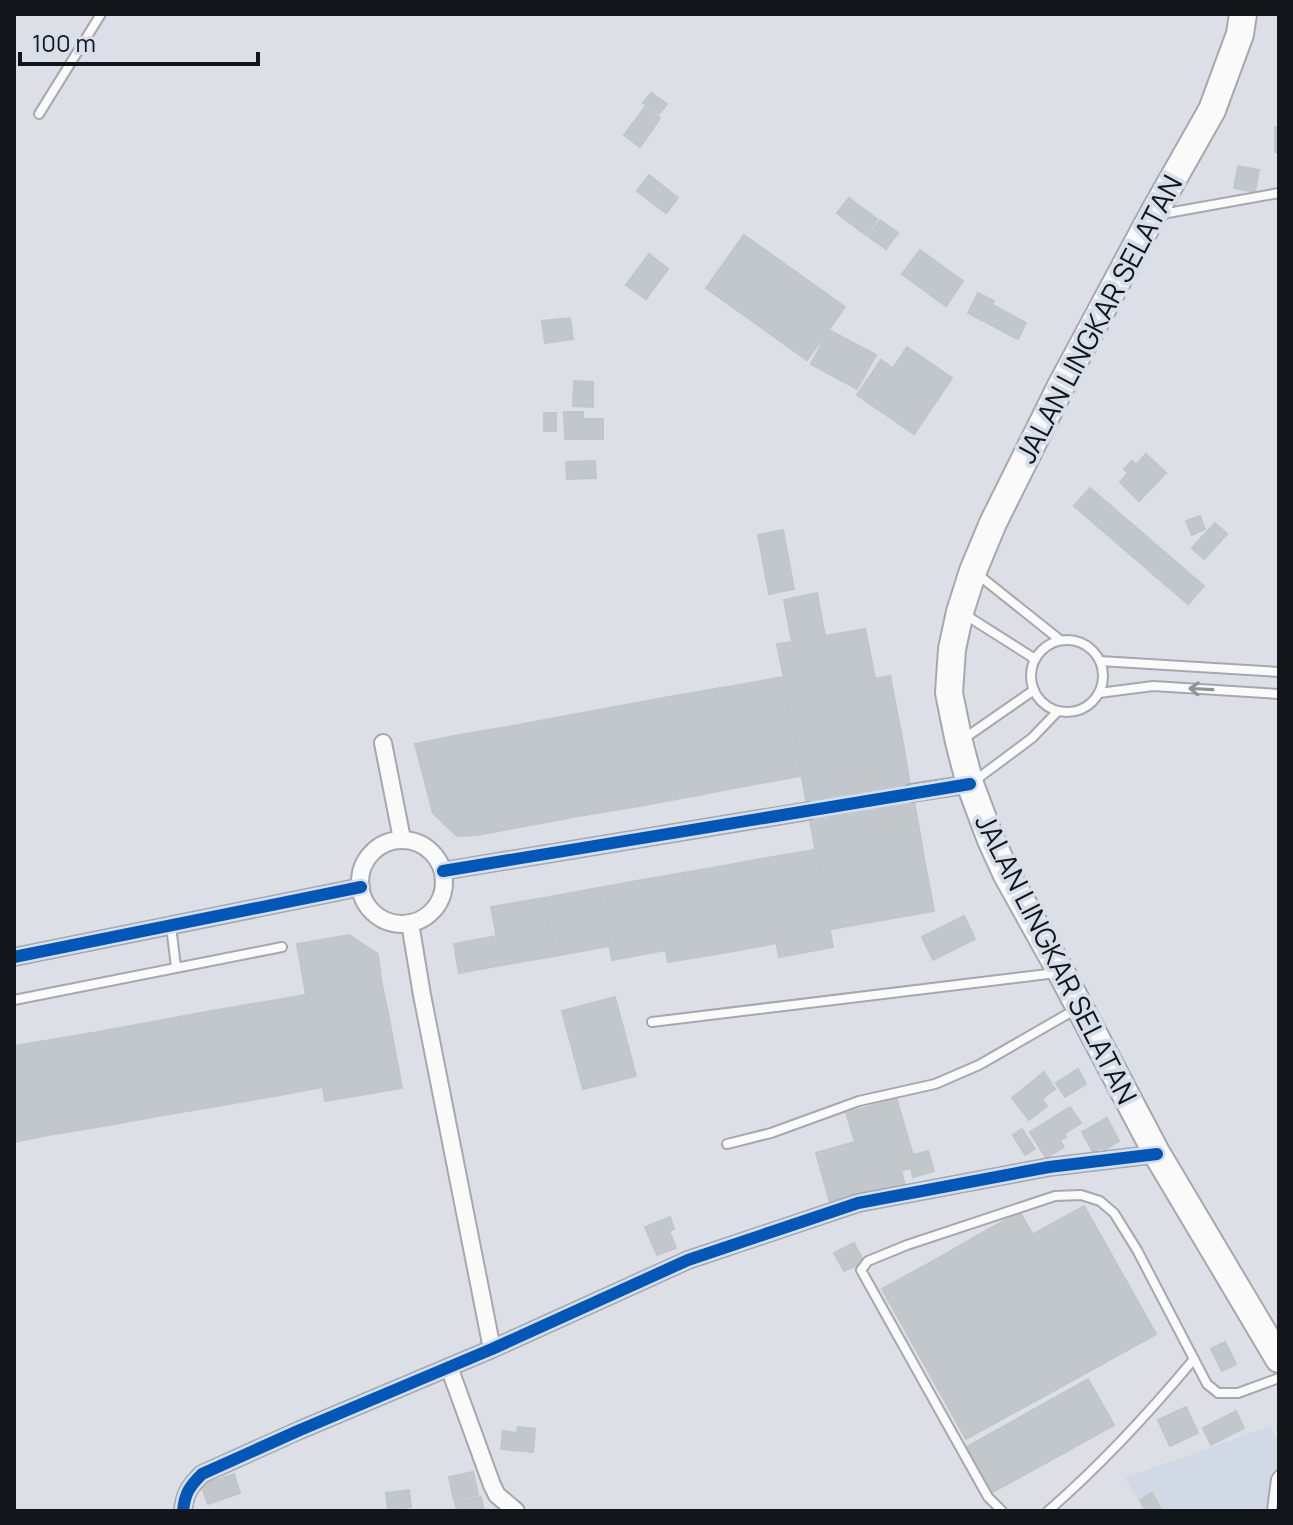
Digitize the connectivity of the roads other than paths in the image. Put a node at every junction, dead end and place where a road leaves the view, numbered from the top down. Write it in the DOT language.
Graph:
graph roads {
  1 [pos="101,14"];
  2 [pos="1243,14"];
  3 [pos="39,114"];
  4 [pos="1279,193"];
  5 [pos="1152,216"];
  6 [pos="973,571"];
  7 [pos="960,612"];
  8 [pos="1060,640"];
  9 [pos="1035,659"];
  10 [pos="1100,661"];
  11 [pos="1279,672"];
  12 [pos="1034,690"];
  13 [pos="1099,693"];
  14 [pos="1279,694"];
  15 [pos="1058,711"];
  16 [pos="959,742"];
  17 [pos="383,743"];
  18 [pos="970,784"];
  19 [pos="912,793"];
  20 [pos="808,811"];
  21 [pos="402,839"];
  22 [pos="443,871"];
  23 [pos="361,887"];
  24 [pos="410,923"];
  25 [pos="171,926"];
  26 [pos="282,947"];
  27 [pos="14,957"];
  28 [pos="176,967"];
  29 [pos="1061,972"];
  30 [pos="14,1000"];
  31 [pos="1079,1008"];
  32 [pos="652,1022"];
  33 [pos="727,1144"];
  34 [pos="1157,1154"];
  35 [pos="492,1349"];
  36 [pos="1194,1359"];
  37 [pos="1279,1359"];
  38 [pos="449,1367"];
  39 [pos="1279,1378"];
  40 [pos="1279,1475"];
  41 [pos="183,1511"];
  42 [pos="516,1511"];
  43 [pos="1002,1511"];
  44 [pos="1048,1511"];
  45 [pos="1272,1511"];
  1 -- 3 [label="lane"];
  2 -- 5 [label="highway, JALAN LINGKAR SELATAN"];
  4 -- 5 [label="lane"];
  5 -- 6 [label="highway, JALAN LINGKAR SELATAN"];
  6 -- 7 [label="highway, JALAN LINGKAR SELATAN"];
  6 -- 8 [label="lane"];
  7 -- 9 [label="lane"];
  7 -- 16 [label="highway, JALAN LINGKAR SELATAN"];
  8 -- 9 [label="lane"];
  8 -- 10 [label="lane"];
  9 -- 12 [label="lane"];
  10 -- 11 [label="lane"];
  10 -- 13 [label="lane"];
  12 -- 15 [label="lane"];
  12 -- 16 [label="lane"];
  14 -- 13 [label="lane, one-way"];
  13 -- 15 [label="lane"];
  15 -- 18 [label="lane"];
  16 -- 18 [label="highway, JALAN LINGKAR SELATAN"];
  17 -- 21 [label="street"];
  18 -- 19 [label="street"];
  18 -- 29 [label="highway, JALAN LINGKAR SELATAN"];
  20 -- 22 [label="street"];
  21 -- 22 [label="street"];
  21 -- 23 [label="street"];
  22 -- 24 [label="street"];
  23 -- 24 [label="street"];
  23 -- 25 [label="street"];
  24 -- 35 [label="street"];
  25 -- 27 [label="street"];
  25 -- 28 [label="lane"];
  26 -- 28 [label="lane"];
  28 -- 30 [label="lane"];
  29 -- 31 [label="highway, JALAN LINGKAR SELATAN"];
  29 -- 32 [label="lane"];
  31 -- 33 [label="lane"];
  31 -- 34 [label="highway, JALAN LINGKAR SELATAN"];
  34 -- 35 [label="street"];
  34 -- 37 [label="highway, JALAN LINGKAR SELATAN"];
  35 -- 38 [label="street"];
  36 -- 39 [label="lane"];
  36 -- 43 [label="lane"];
  36 -- 44 [label="lane"];
  38 -- 41 [label="street"];
  38 -- 42 [label="street"];
  40 -- 45 [label="lane"];
}
